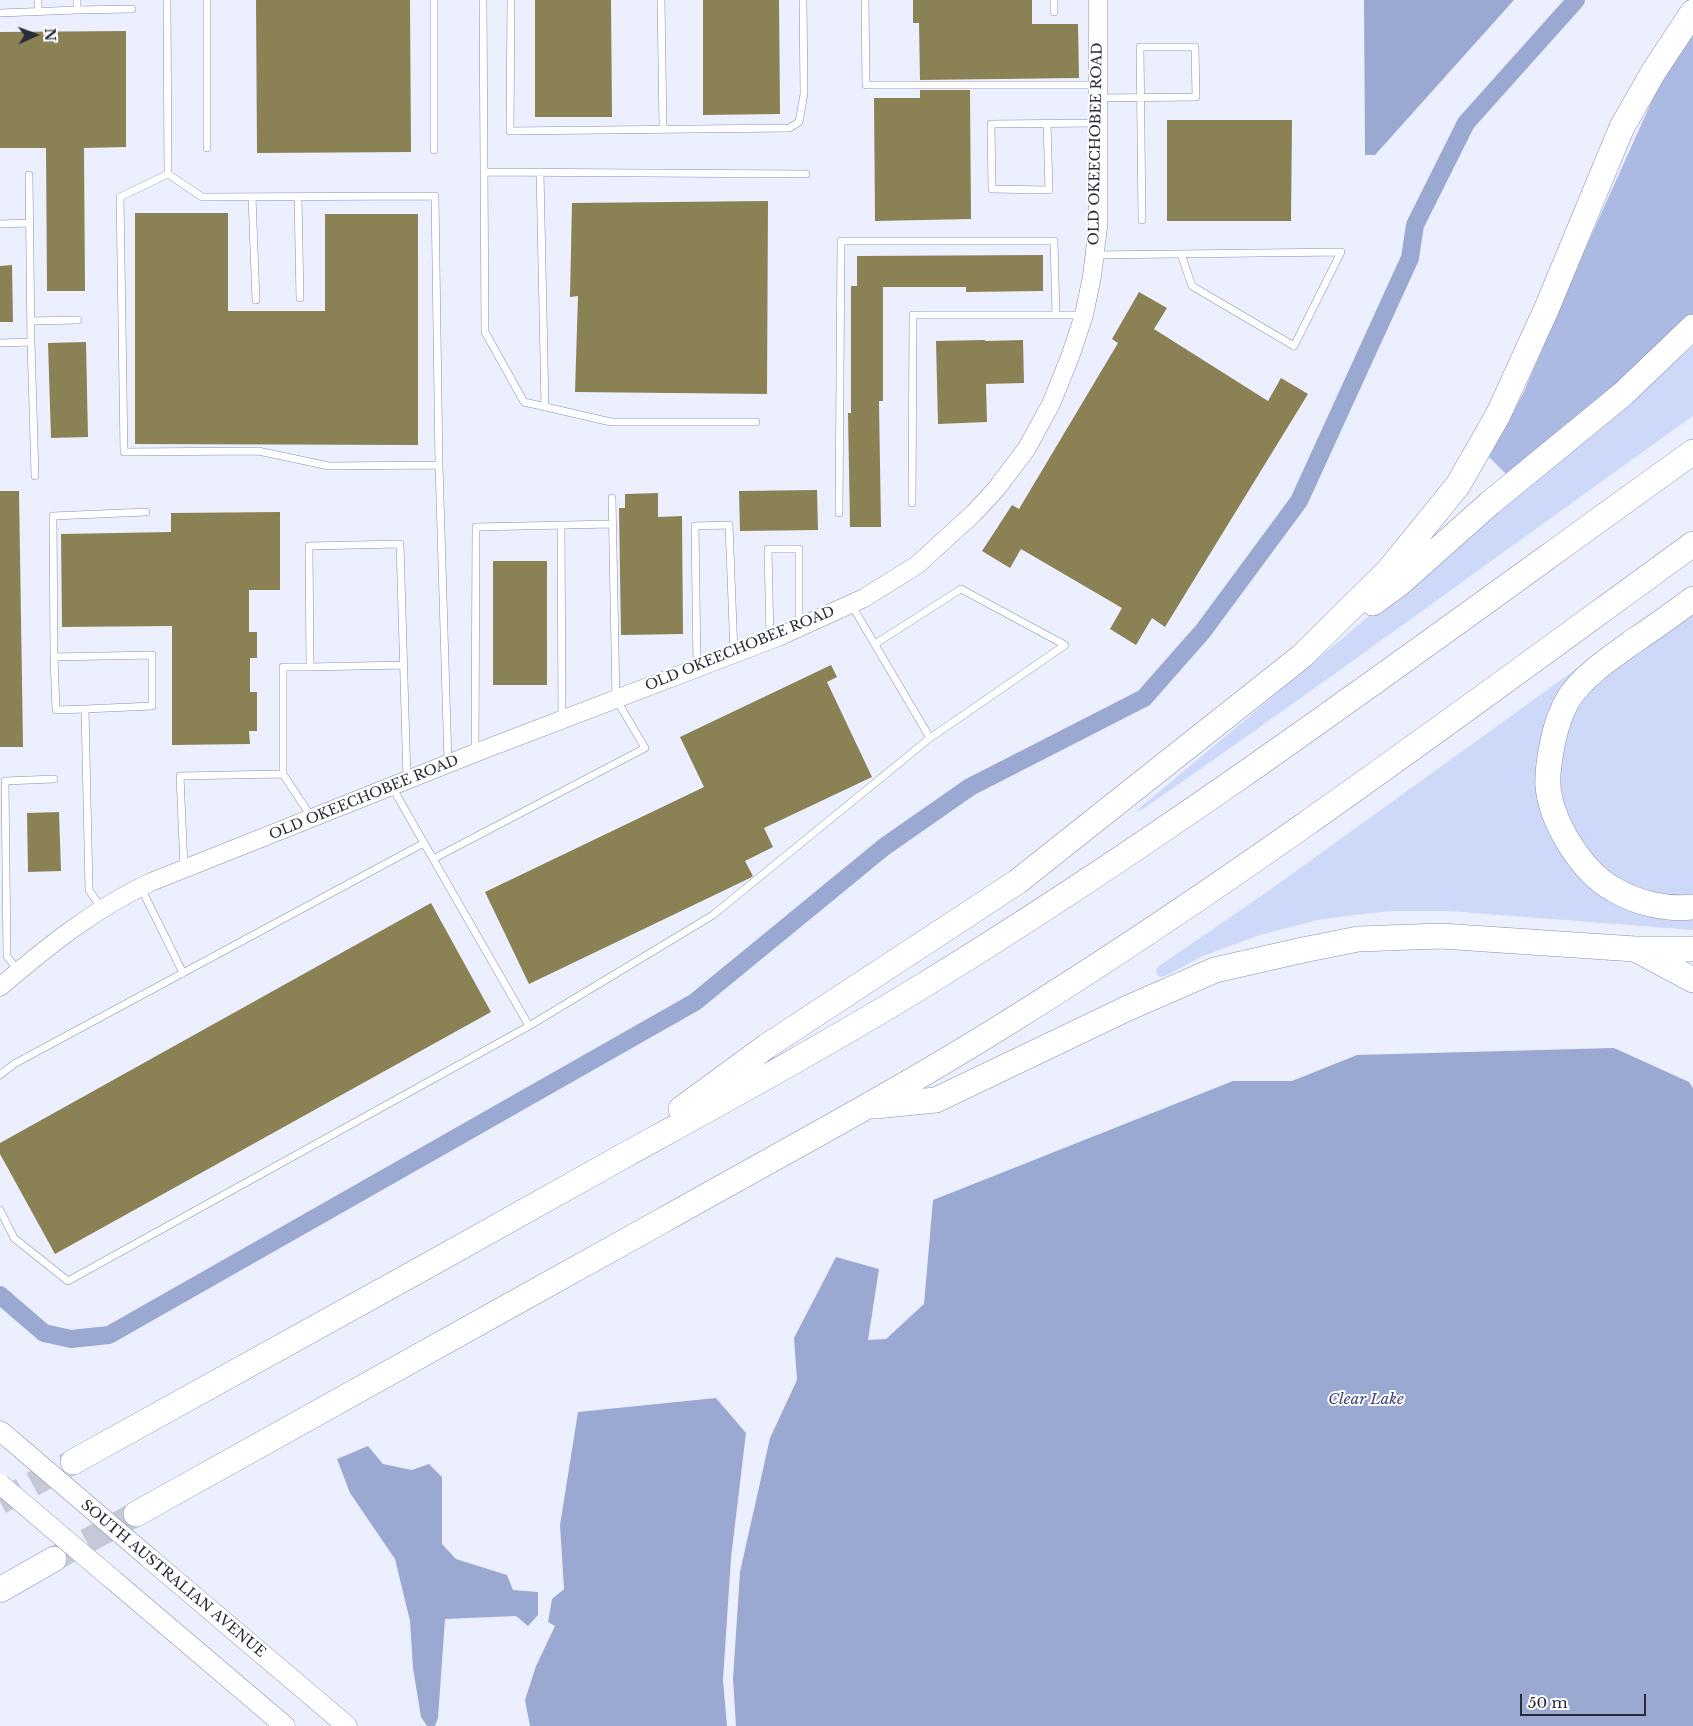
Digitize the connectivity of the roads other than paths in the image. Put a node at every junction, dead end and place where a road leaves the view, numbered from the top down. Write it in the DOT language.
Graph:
graph roads {
  1 [pos="38,0"];
  2 [pos="77,0"];
  3 [pos="167,0"];
  4 [pos="207,0"];
  5 [pos="434,0"];
  6 [pos="483,0"];
  7 [pos="511,0"];
  8 [pos="661,0"];
  9 [pos="803,0"];
  10 [pos="864,0"];
  11 [pos="1054,0"];
  12 [pos="1098,0"];
  13 [pos="132,9"];
  14 [pos="77,10"];
  15 [pos="38,12"];
  16 [pos="1054,12"];
  17 [pos="1693,12"];
  18 [pos="0,13"];
  19 [pos="1098,91"];
  20 [pos="1141,97"];
  21 [pos="1047,123"];
  22 [pos="1098,123"];
  23 [pos="663,129"];
  24 [pos="207,148"];
  25 [pos="434,150"];
  26 [pos="484,172"];
  27 [pos="540,172"];
  28 [pos="168,174"];
  29 [pos="806,174"];
  30 [pos="29,175"];
  31 [pos="252,197"];
  32 [pos="298,197"];
  33 [pos="1142,220"];
  34 [pos="30,223"];
  35 [pos="0,224"];
  36 [pos="1181,254"];
  37 [pos="1094,255"];
  38 [pos="300,298"];
  39 [pos="256,300"];
  40 [pos="1056,315"];
  41 [pos="1084,315"];
  42 [pos="78,320"];
  43 [pos="31,321"];
  44 [pos="1693,328"];
  45 [pos="31,342"];
  46 [pos="0,343"];
  47 [pos="545,407"];
  48 [pos="756,422"];
  49 [pos="1693,452"];
  50 [pos="440,465"];
  51 [pos="34,476"];
  52 [pos="612,498"];
  53 [pos="912,503"];
  54 [pos="146,512"];
  55 [pos="839,513"];
  56 [pos="612,524"];
  57 [pos="561,525"];
  58 [pos="1693,544"];
  59 [pos="1693,599"];
  60 [pos="851,604"];
  61 [pos="799,627"];
  62 [pos="770,640"];
  63 [pos="875,644"];
  64 [pos="734,654"];
  65 [pos="1302,656"];
  66 [pos="54,657"];
  67 [pos="404,665"];
  68 [pos="310,667"];
  69 [pos="697,668"];
  70 [pos="616,699"];
  71 [pos="86,709"];
  72 [pos="562,720"];
  73 [pos="930,738"];
  74 [pos="475,753"];
  75 [pos="448,764"];
  76 [pos="283,774"];
  77 [pos="54,779"];
  78 [pos="399,784"];
  79 [pos="312,818"];
  80 [pos="424,843"];
  81 [pos="433,859"];
  82 [pos="184,869"];
  83 [pos="141,887"];
  84 [pos="1693,907"];
  85 [pos="101,909"];
  86 [pos="1635,949"];
  87 [pos="1693,949"];
  88 [pos="18,971"];
  89 [pos="183,973"];
  90 [pos="1693,980"];
  91 [pos="0,987"];
  92 [pos="529,1026"];
  93 [pos="0,1075"];
  94 [pos="865,1107"];
  95 [pos="593,1174"];
  96 [pos="0,1210"];
  97 [pos="5,1436"];
  98 [pos="73,1462"];
  99 [pos="0,1484"];
  100 [pos="136,1514"];
  101 [pos="54,1560"];
  102 [pos="0,1590"];
  103 [pos="285,1726"];
  104 [pos="347,1726"];
  1 -- 15 [label="lane"];
  2 -- 14 [label="lane"];
  3 -- 28 [label="lane"];
  4 -- 24 [label="lane"];
  5 -- 25 [label="lane"];
  6 -- 26 [label="lane"];
  7 -- 23 [label="lane"];
  8 -- 23 [label="lane"];
  9 -- 23 [label="lane"];
  10 -- 19 [label="lane"];
  11 -- 16 [label="lane"];
  12 -- 19 [label="street, OLD OKEECHOBEE ROAD"];
  13 -- 14 [label="lane"];
  14 -- 15 [label="lane"];
  15 -- 18 [label="lane"];
  17 -- 65 [label="highway"];
  19 -- 20 [label="lane"];
  19 -- 22 [label="street, OLD OKEECHOBEE ROAD"];
  20 -- 20 [label="lane"];
  20 -- 33 [label="lane"];
  21 -- 21 [label="lane"];
  21 -- 22 [label="lane"];
  22 -- 37 [label="street, OLD OKEECHOBEE ROAD"];
  26 -- 27 [label="lane"];
  26 -- 47 [label="lane"];
  27 -- 29 [label="lane"];
  27 -- 47 [label="lane"];
  28 -- 31 [label="lane"];
  28 -- 50 [label="lane"];
  30 -- 34 [label="lane"];
  31 -- 32 [label="lane"];
  31 -- 39 [label="lane"];
  32 -- 38 [label="lane"];
  32 -- 50 [label="lane"];
  34 -- 35 [label="lane"];
  34 -- 43 [label="lane"];
  36 -- 36 [label="lane"];
  36 -- 37 [label="lane"];
  37 -- 41 [label="street, OLD OKEECHOBEE ROAD"];
  40 -- 41 [label="lane"];
  40 -- 53 [label="lane"];
  40 -- 55 [label="lane"];
  41 -- 60 [label="street, OLD OKEECHOBEE ROAD"];
  42 -- 43 [label="lane"];
  43 -- 45 [label="lane"];
  44 -- 65 [label="highway"];
  45 -- 46 [label="lane"];
  45 -- 51 [label="lane"];
  47 -- 48 [label="lane"];
  49 -- 95 [label="highway"];
  50 -- 75 [label="lane"];
  52 -- 56 [label="lane"];
  54 -- 66 [label="lane"];
  56 -- 57 [label="lane"];
  56 -- 70 [label="lane"];
  57 -- 72 [label="lane"];
  57 -- 74 [label="lane"];
  58 -- 94 [label="highway"];
  59 -- 84 [label="highway"];
  60 -- 61 [label="street, OLD OKEECHOBEE ROAD"];
  60 -- 63 [label="lane"];
  61 -- 62 [label="street, OLD OKEECHOBEE ROAD"];
  61 -- 62 [label="lane"];
  62 -- 64 [label="street, OLD OKEECHOBEE ROAD"];
  63 -- 73 [label="lane"];
  63 -- 73 [label="lane"];
  64 -- 69 [label="street, OLD OKEECHOBEE ROAD"];
  64 -- 69 [label="lane"];
  65 -- 95 [label="highway"];
  66 -- 71 [label="lane"];
  66 -- 71 [label="lane"];
  67 -- 68 [label="lane"];
  67 -- 68 [label="lane"];
  67 -- 78 [label="lane"];
  68 -- 76 [label="lane"];
  69 -- 70 [label="street, OLD OKEECHOBEE ROAD"];
  70 -- 72 [label="street, OLD OKEECHOBEE ROAD"];
  70 -- 81 [label="lane"];
  71 -- 85 [label="lane"];
  72 -- 74 [label="street, OLD OKEECHOBEE ROAD"];
  73 -- 92 [label="lane"];
  74 -- 75 [label="street, OLD OKEECHOBEE ROAD"];
  75 -- 78 [label="street, OLD OKEECHOBEE ROAD"];
  76 -- 79 [label="lane"];
  76 -- 82 [label="lane"];
  77 -- 88 [label="lane"];
  78 -- 79 [label="street, OLD OKEECHOBEE ROAD"];
  78 -- 80 [label="lane"];
  79 -- 82 [label="street, OLD OKEECHOBEE ROAD"];
  80 -- 81 [label="lane"];
  80 -- 89 [label="lane"];
  81 -- 92 [label="lane"];
  82 -- 83 [label="street, OLD OKEECHOBEE ROAD"];
  83 -- 85 [label="street, OLD OKEECHOBEE ROAD"];
  83 -- 89 [label="lane"];
  85 -- 88 [label="street, OLD OKEECHOBEE ROAD"];
  86 -- 87 [label="highway"];
  86 -- 90 [label="highway"];
  86 -- 94 [label="highway"];
  88 -- 91 [label="street, OLD OKEECHOBEE ROAD"];
  89 -- 93 [label="lane"];
  92 -- 96 [label="lane"];
  94 -- 100 [label="highway"];
  95 -- 98 [label="highway"];
  97 -- 104 [label="main road, SOUTH AUSTRALIAN AVENUE, bridge"];
  99 -- 103 [label="main road, bridge"];
  101 -- 102 [label="highway"];
}
